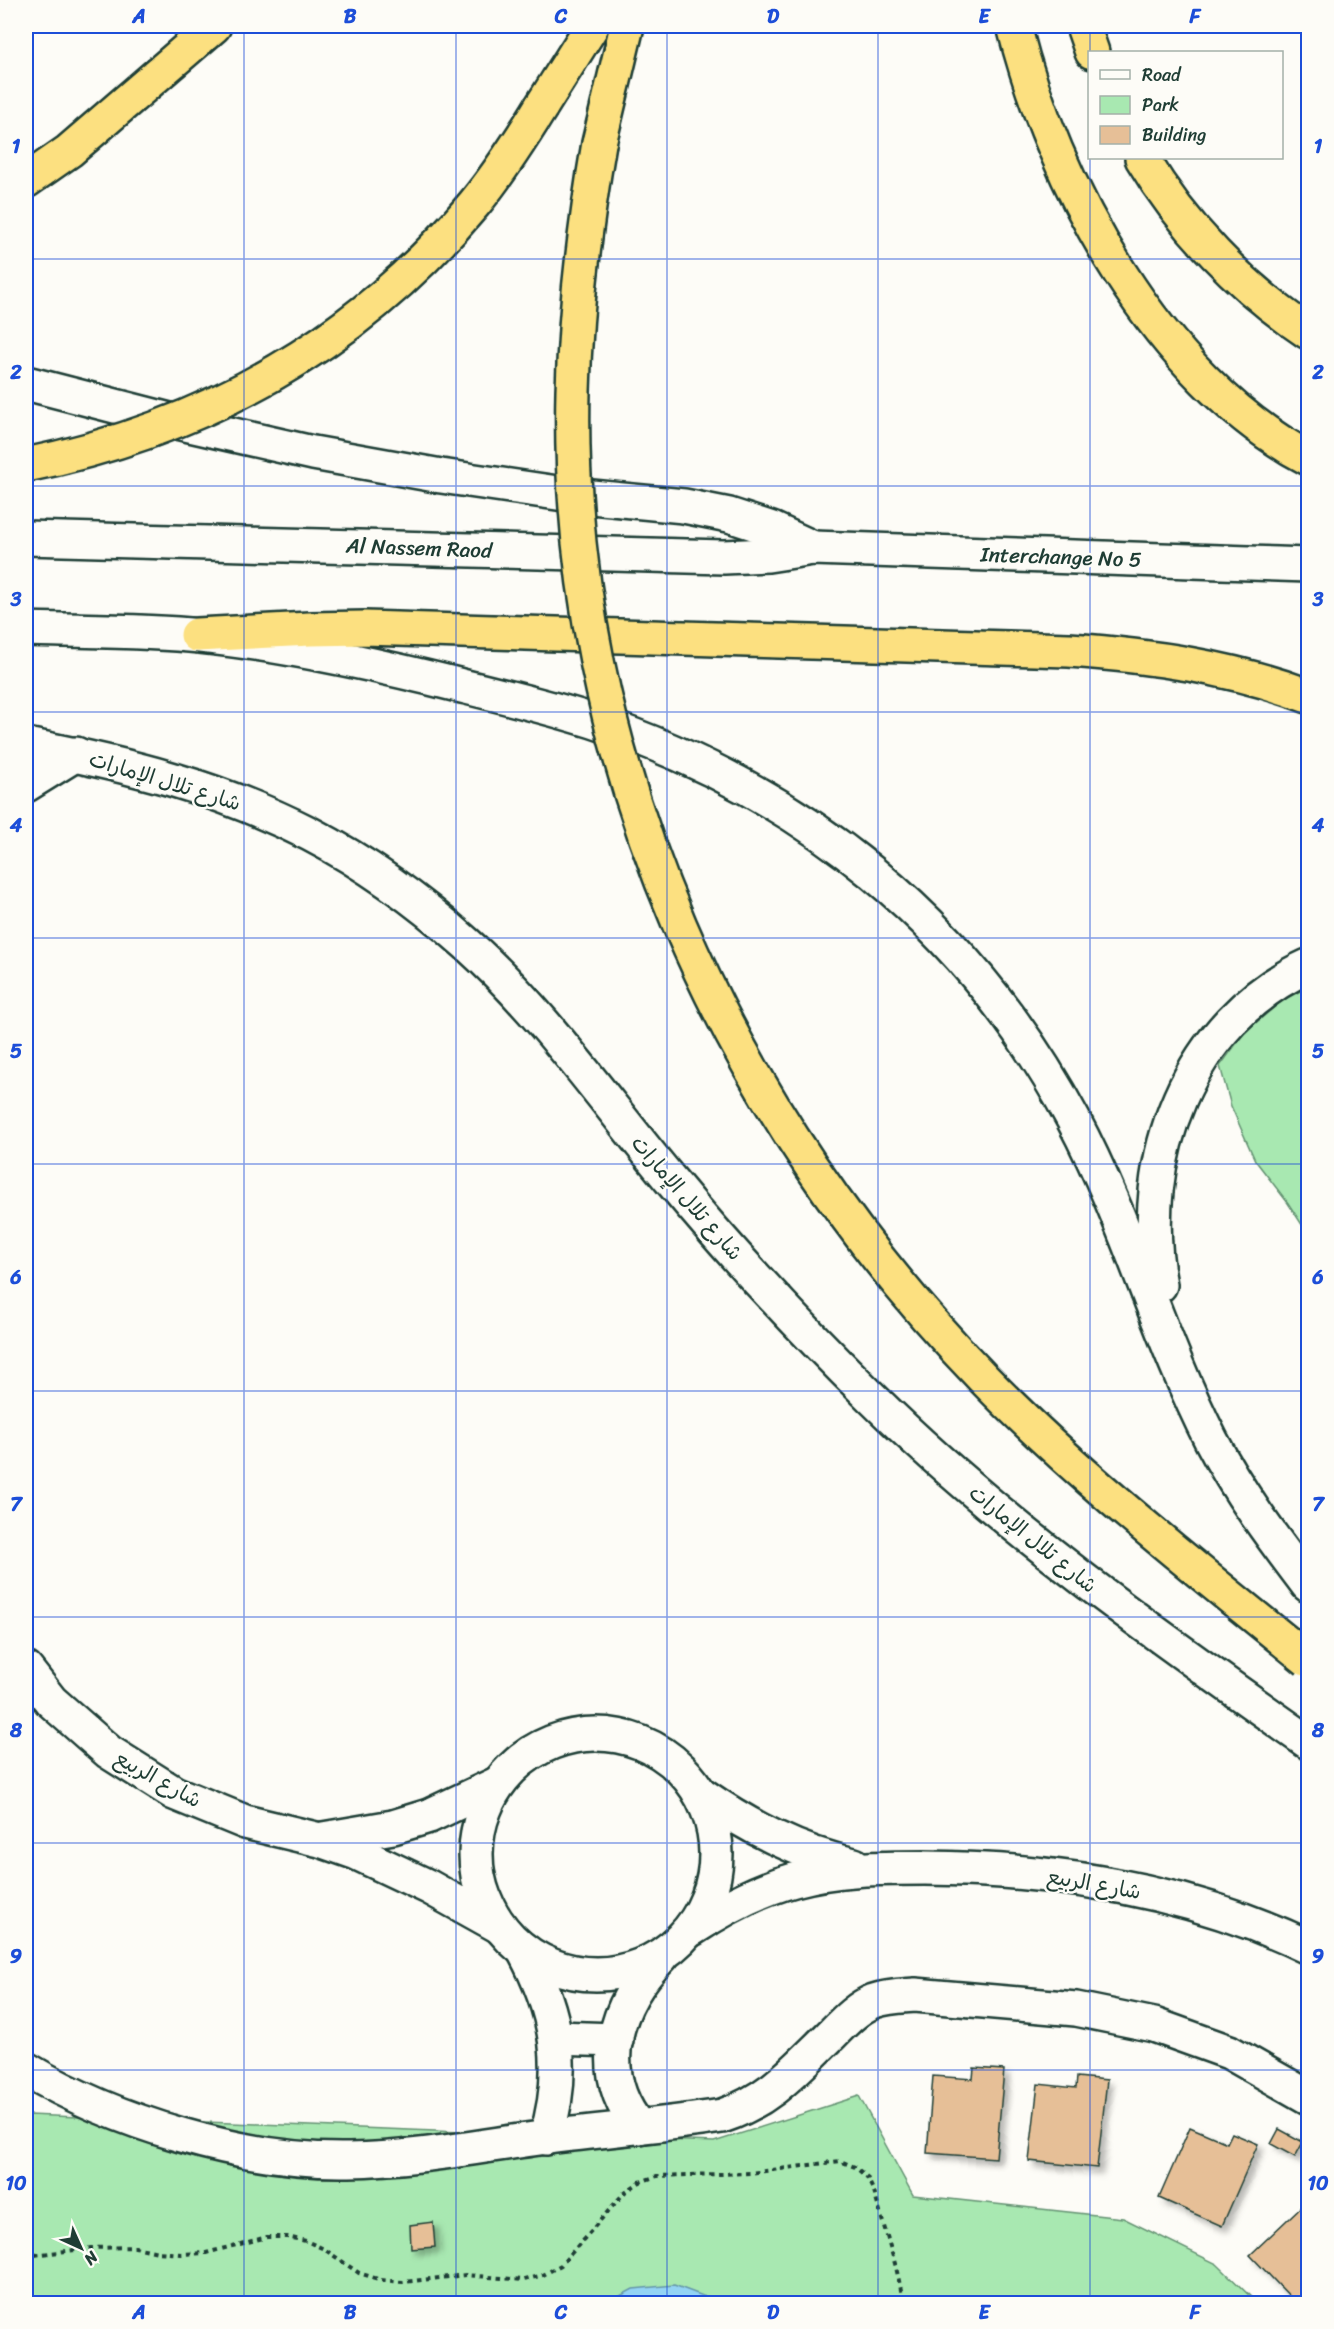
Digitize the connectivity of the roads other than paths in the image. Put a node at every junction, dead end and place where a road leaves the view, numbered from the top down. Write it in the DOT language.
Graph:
graph roads {
  1 [pos="214,26"];
  2 [pos="592,26"];
  3 [pos="627,26"];
  4 [pos="1014,26"];
  5 [pos="1083,26"];
  6 [pos="1092,51"];
  7 [pos="1143,159"];
  8 [pos="26,181"];
  9 [pos="1308,332"];
  10 [pos="26,383"];
  11 [pos="1308,458"];
  12 [pos="26,465"];
  13 [pos="26,538"];
  14 [pos="813,548"];
  15 [pos="1308,565"];
  16 [pos="26,629"];
  17 [pos="197,636"];
  18 [pos="1308,696"];
  19 [pos="26,745"];
  20 [pos="76,754"];
  21 [pos="26,785"];
  22 [pos="1308,966"];
  23 [pos="1175,1360"];
  24 [pos="1308,1585"];
  25 [pos="1308,1660"];
  26 [pos="26,1669"];
  27 [pos="1308,1742"];
  28 [pos="498,1784"];
  29 [pos="701,1794"];
  30 [pos="320,1840"];
  31 [pos="871,1868"];
  32 [pos="499,1926"];
  33 [pos="688,1931"];
  34 [pos="1308,1947"];
  35 [pos="524,1951"];
  36 [pos="662,1956"];
  37 [pos="556,2038"];
  38 [pos="616,2040"];
  39 [pos="26,2069"];
  40 [pos="1308,2097"];
  41 [pos="639,2127"];
  42 [pos="546,2138"];
  1 -- 8 [label="highway"];
  2 -- 12 [label="highway, bridge"];
  3 -- 25 [label="highway, bridge"];
  4 -- 11 [label="highway"];
  5 -- 6 [label="highway"];
  7 -- 9 [label="highway"];
  10 -- 14 [label="main road"];
  13 -- 14 [label="main road, Al Nassem Raod"];
  14 -- 15 [label="main road, Interchange No 5"];
  16 -- 17 [label="main road"];
  17 -- 18 [label="highway"];
  17 -- 23 [label="main road"];
  19 -- 20 [label="main road, شارع تلال الإمارات"];
  20 -- 21 [label="main road"];
  20 -- 27 [label="main road, شارع تلال الإمارات"];
  22 -- 23 [label="main road"];
  23 -- 24 [label="main road"];
  26 -- 30 [label="main road, شارع الربيع"];
  28 -- 29 [label="main road"];
  28 -- 30 [label="main road, شارع الربيع"];
  28 -- 32 [label="main road"];
  29 -- 31 [label="main road, شارع الربيع"];
  29 -- 33 [label="main road"];
  30 -- 32 [label="main road, شارع الربيع"];
  31 -- 33 [label="main road, شارع الربيع"];
  31 -- 34 [label="main road, شارع الربيع"];
  32 -- 35 [label="main road"];
  33 -- 36 [label="main road"];
  35 -- 36 [label="main road"];
  35 -- 37 [label="main road"];
  36 -- 38 [label="main road"];
  37 -- 38 [label="main road"];
  37 -- 42 [label="main road"];
  38 -- 41 [label="main road"];
  39 -- 42 [label="main road"];
  40 -- 41 [label="main road"];
  41 -- 42 [label="main road"];
}
